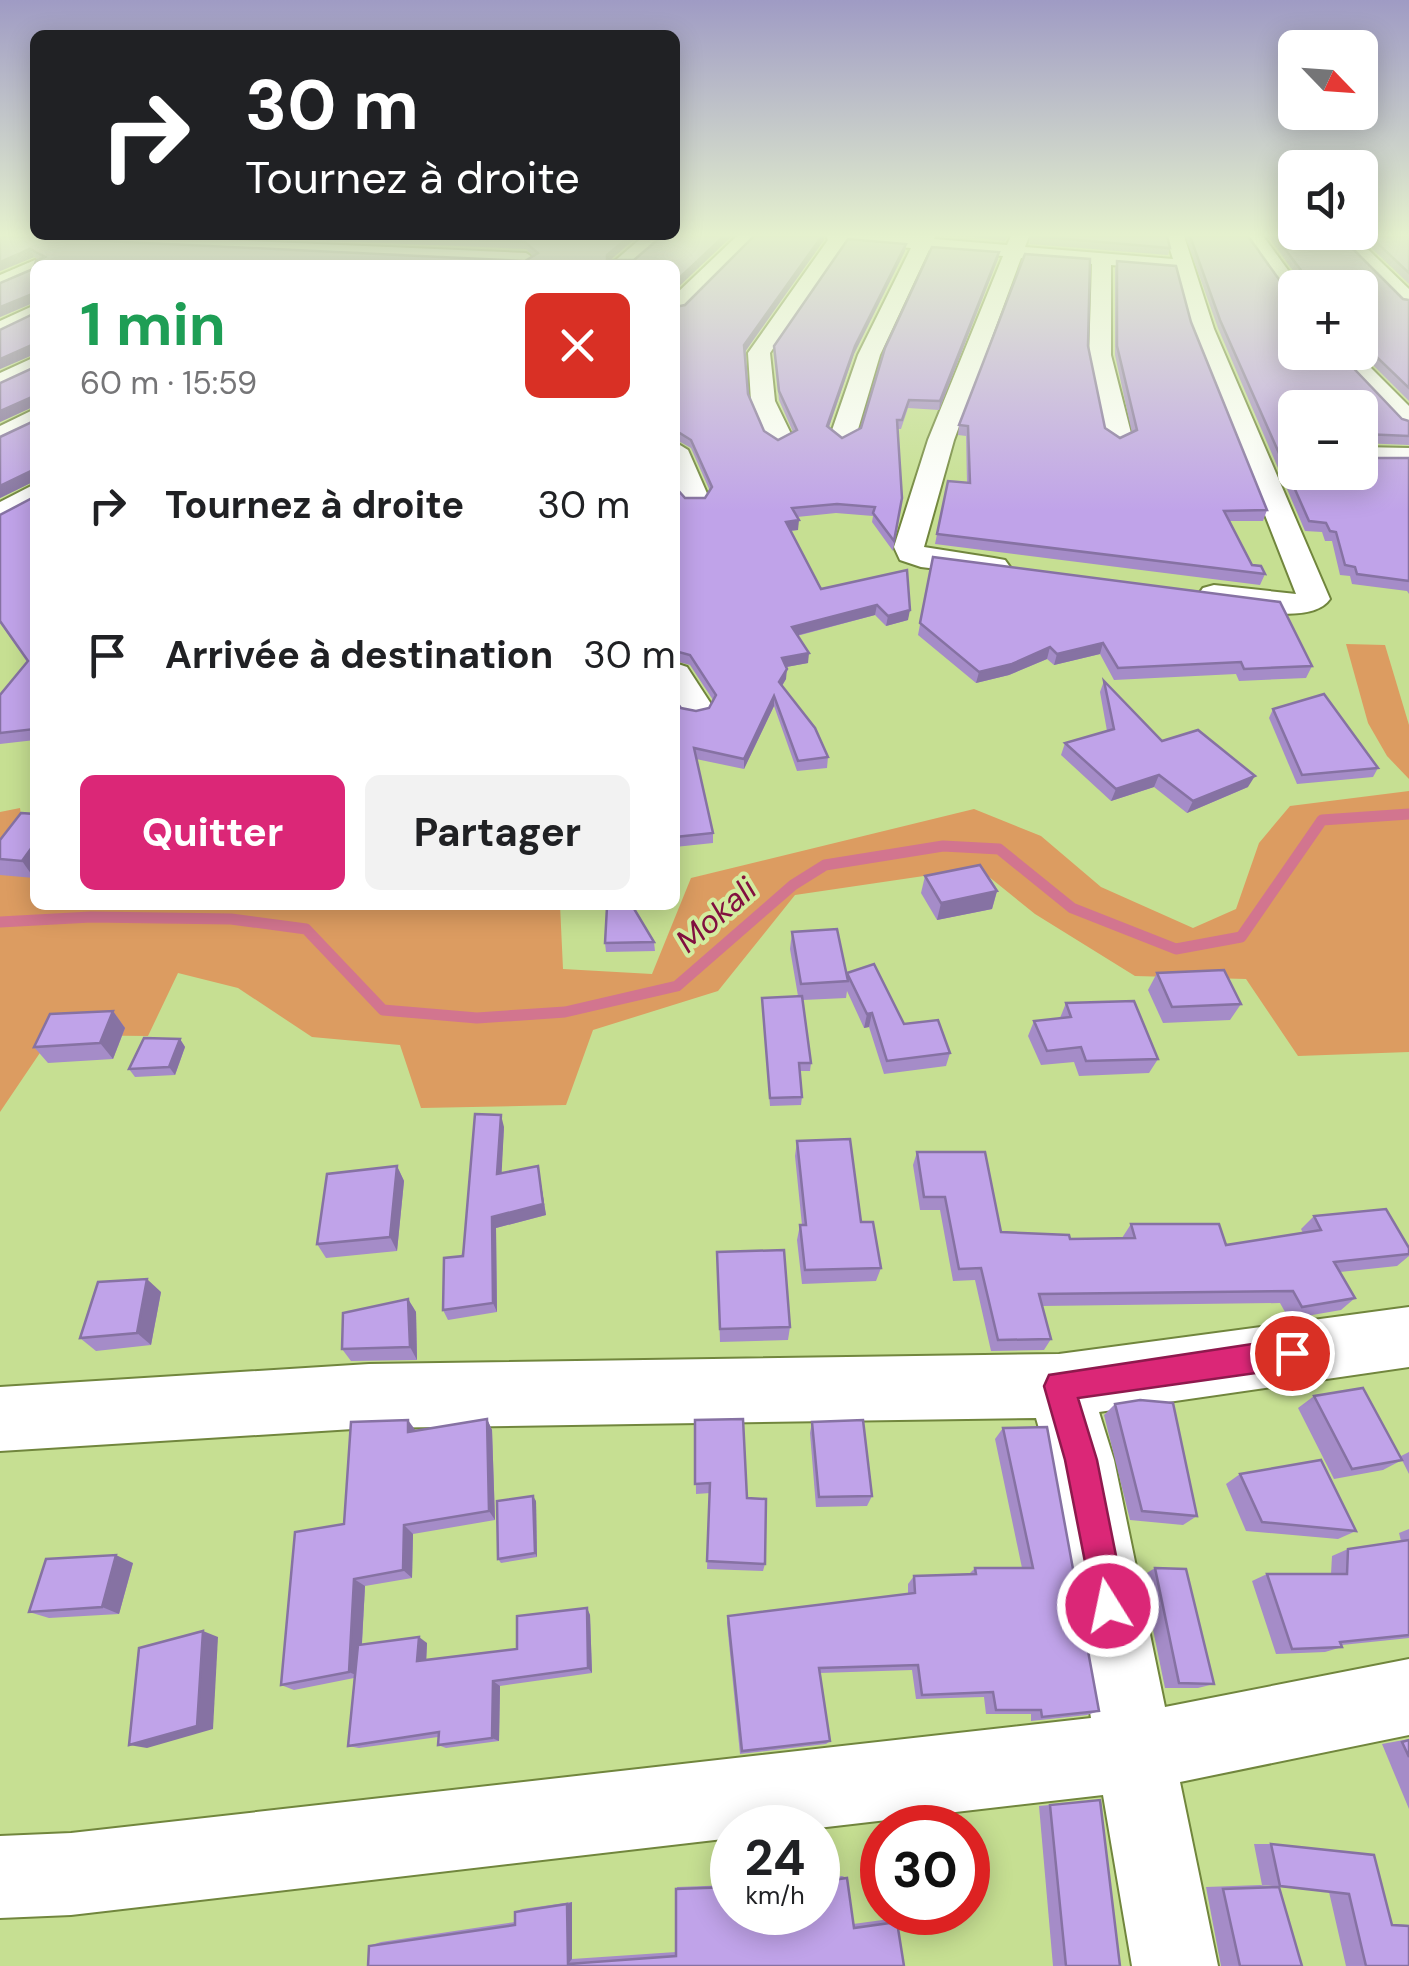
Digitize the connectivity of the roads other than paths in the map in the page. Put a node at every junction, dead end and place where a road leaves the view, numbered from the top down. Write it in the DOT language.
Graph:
graph roads {
  1 [pos="777,328"];
  2 [pos="882,328"];
  3 [pos="985,328"];
  4 [pos="1101,328"];
  5 [pos="1203,328"];
  6 [pos="0,331"];
  7 [pos="30,334"];
  8 [pos="30,367"];
  9 [pos="1360,370"];
  10 [pos="0,382"];
  11 [pos="30,420"];
  12 [pos="1409,420"];
  13 [pos="0,436"];
  14 [pos="843,436"];
  15 [pos="1119,437"];
  16 [pos="780,438"];
  17 [pos="1378,455"];
  18 [pos="1409,456"];
  19 [pos="680,461"];
  20 [pos="30,495"];
  21 [pos="696,498"];
  22 [pos="0,514"];
  23 [pos="1020,570"];
  24 [pos="1178,590"];
  25 [pos="680,682"];
  26 [pos="695,707"];
  27 [pos="1409,1337"];
  28 [pos="1059,1386"];
  29 [pos="0,1419"];
  30 [pos="1409,1697"];
  31 [pos="1136,1752"];
  32 [pos="0,1877"];
  33 [pos="1175,1966"];
  1 -- 16 [label="street"];
  2 -- 14 [label="street"];
  3 -- 23 [label="street"];
  4 -- 15 [label="street"];
  5 -- 24 [label="street"];
  6 -- 7 [label="street"];
  8 -- 10 [label="street"];
  9 -- 12 [label="street"];
  11 -- 13 [label="street"];
  17 -- 18 [label="street"];
  19 -- 21 [label="street"];
  20 -- 22 [label="street"];
  25 -- 26 [label="street"];
  27 -- 28 [label="street"];
  28 -- 29 [label="street"];
  28 -- 31 [label="street"];
  30 -- 31 [label="street"];
  31 -- 32 [label="street"];
  31 -- 33 [label="street"];
}
